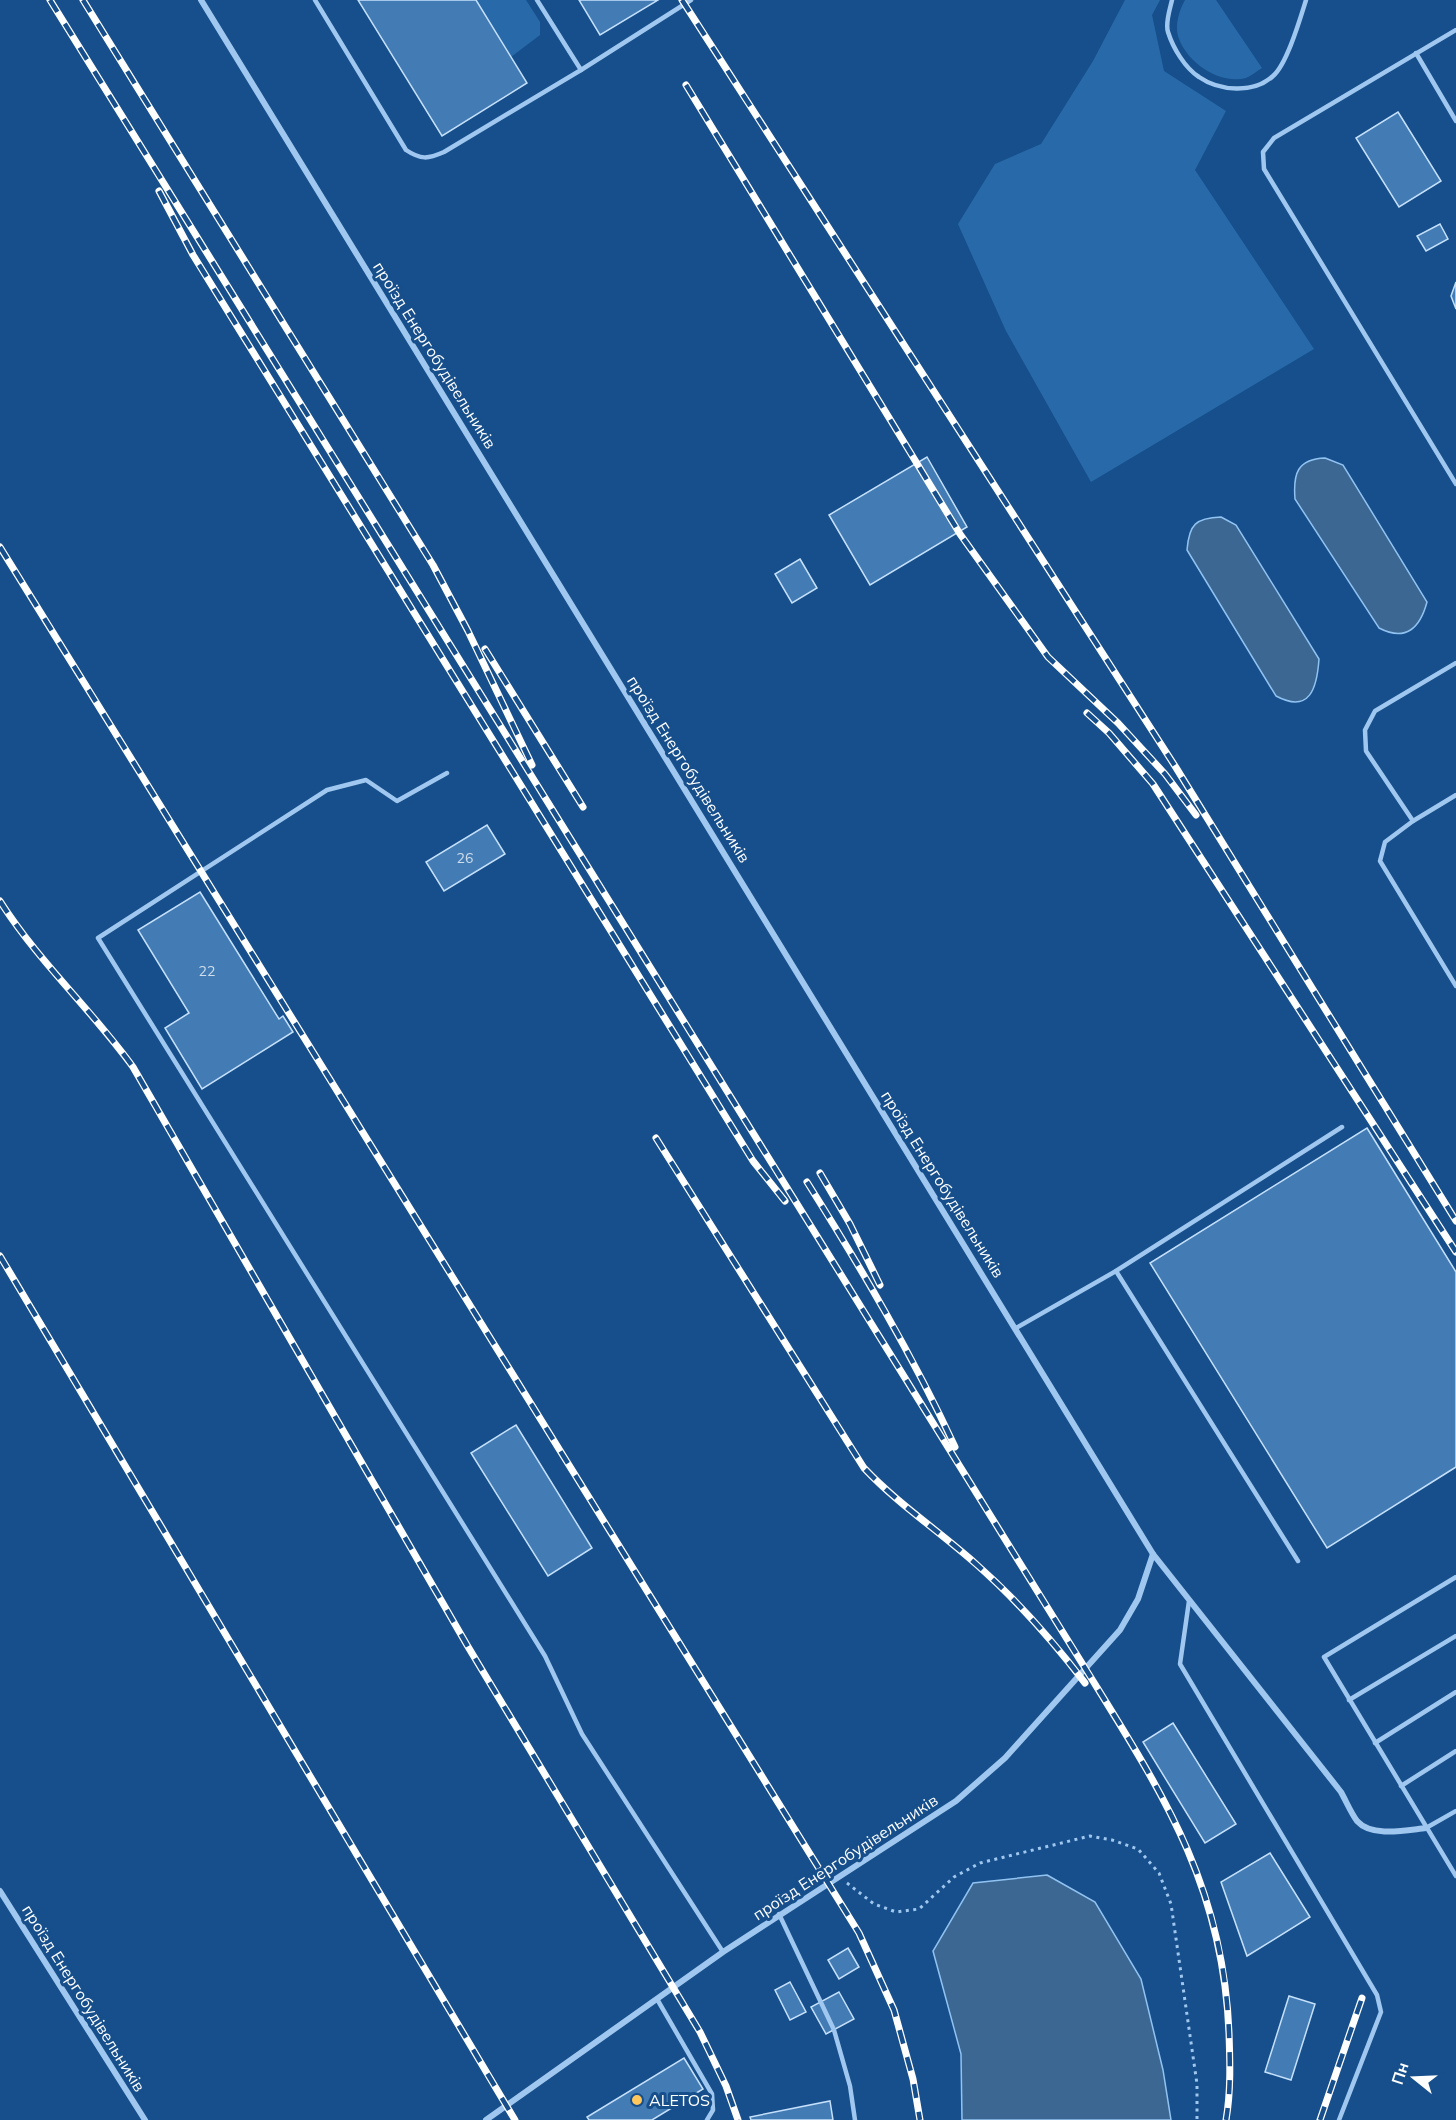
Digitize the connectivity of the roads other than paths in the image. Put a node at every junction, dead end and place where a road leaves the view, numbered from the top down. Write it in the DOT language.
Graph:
graph roads {
  1 [pos="201,0"];
  2 [pos="315,0"];
  3 [pos="537,0"];
  4 [pos="691,0"];
  5 [pos="1172,0"];
  6 [pos="1306,0"];
  7 [pos="1456,30"];
  8 [pos="1416,52"];
  9 [pos="581,70"];
  10 [pos="1456,121"];
  11 [pos="1456,484"];
  12 [pos="1456,663"];
  13 [pos="447,773"];
  14 [pos="1456,795"];
  15 [pos="1413,820"];
  16 [pos="1456,986"];
  17 [pos="1342,1127"];
  18 [pos="1116,1271"];
  19 [pos="1016,1328"];
  20 [pos="1153,1554"];
  21 [pos="1298,1560"];
  22 [pos="1456,1577"];
  23 [pos="1189,1601"];
  24 [pos="1456,1636"];
  25 [pos="1456,1692"];
  26 [pos="1349,1700"];
  27 [pos="1375,1743"];
  28 [pos="1456,1751"];
  29 [pos="1401,1786"];
  30 [pos="1456,1810"];
  31 [pos="1426,1828"];
  32 [pos="1456,1876"];
  33 [pos="0,1891"];
  34 [pos="779,1914"];
  35 [pos="723,1952"];
  36 [pos="657,1999"];
  37 [pos="145,2120"];
  38 [pos="486,2120"];
  39 [pos="706,2120"];
  40 [pos="855,2120"];
  41 [pos="1339,2120"];
  1 -- 19 [label="street, проїзд Енергобудівельників"];
  2 -- 9 [label="lane"];
  3 -- 9 [label="lane"];
  4 -- 9 [label="lane"];
  5 -- 6 [label="lane"];
  7 -- 8 [label="lane"];
  8 -- 10 [label="lane"];
  8 -- 11 [label="lane"];
  12 -- 15 [label="lane"];
  13 -- 35 [label="lane"];
  14 -- 15 [label="lane"];
  15 -- 16 [label="lane"];
  17 -- 18 [label="lane"];
  18 -- 19 [label="lane"];
  18 -- 21 [label="lane"];
  19 -- 20 [label="street, проїзд Енергобудівельників"];
  20 -- 23 [label="street, проїзд Енергобудівельників"];
  20 -- 34 [label="street, проїзд Енергобудівельників"];
  22 -- 26 [label="lane"];
  23 -- 31 [label="street, проїзд Енергобудівельників"];
  23 -- 41 [label="lane"];
  24 -- 26 [label="lane"];
  25 -- 27 [label="lane"];
  26 -- 27 [label="lane"];
  27 -- 29 [label="lane"];
  28 -- 29 [label="lane"];
  29 -- 31 [label="lane"];
  30 -- 31 [label="lane"];
  31 -- 32 [label="lane"];
  33 -- 37 [label="street, проїзд Енергобудівельників"];
  34 -- 35 [label="street, проїзд Енергобудівельників"];
  34 -- 40 [label="lane"];
  35 -- 36 [label="street, проїзд Енергобудівельників"];
  36 -- 38 [label="street, проїзд Енергобудівельників"];
  36 -- 39 [label="lane"];
}
